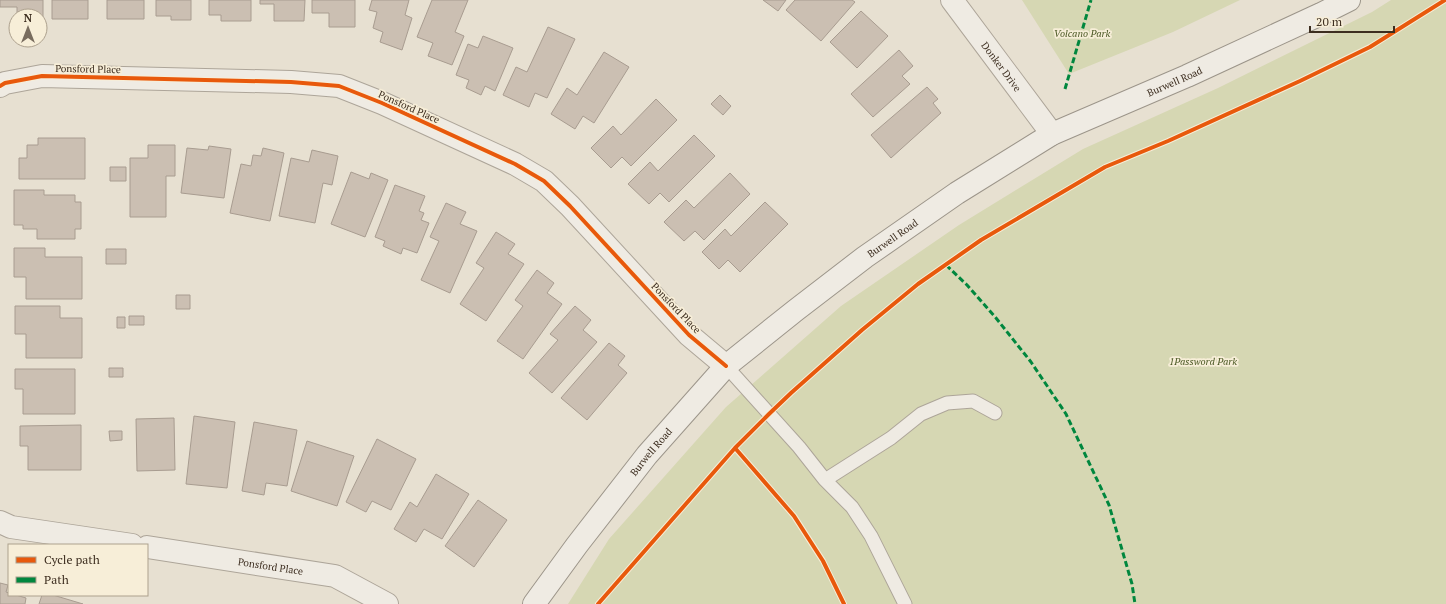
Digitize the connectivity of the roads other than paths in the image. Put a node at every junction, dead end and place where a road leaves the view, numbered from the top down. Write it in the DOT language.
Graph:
graph roads {
  1 [pos="952,0"];
  2 [pos="1349,0"];
  3 [pos="0,86"];
  4 [pos="1052,134"];
  5 [pos="726,366"];
  6 [pos="995,413"];
  7 [pos="825,480"];
  8 [pos="0,522"];
  9 [pos="125,544"];
  10 [pos="148,547"];
  11 [pos="387,604"];
  12 [pos="534,604"];
  13 [pos="905,604"];
  1 -- 4 [label="street, Donker Drive"];
  2 -- 4 [label="street, Burwell Road"];
  3 -- 5 [label="street, Ponsford Place"];
  4 -- 5 [label="street, Burwell Road"];
  5 -- 7 [label="lane"];
  5 -- 12 [label="street, Burwell Road"];
  6 -- 7 [label="lane"];
  7 -- 13 [label="lane"];
  8 -- 9 [label="street"];
  10 -- 11 [label="street, Ponsford Place"];
}
